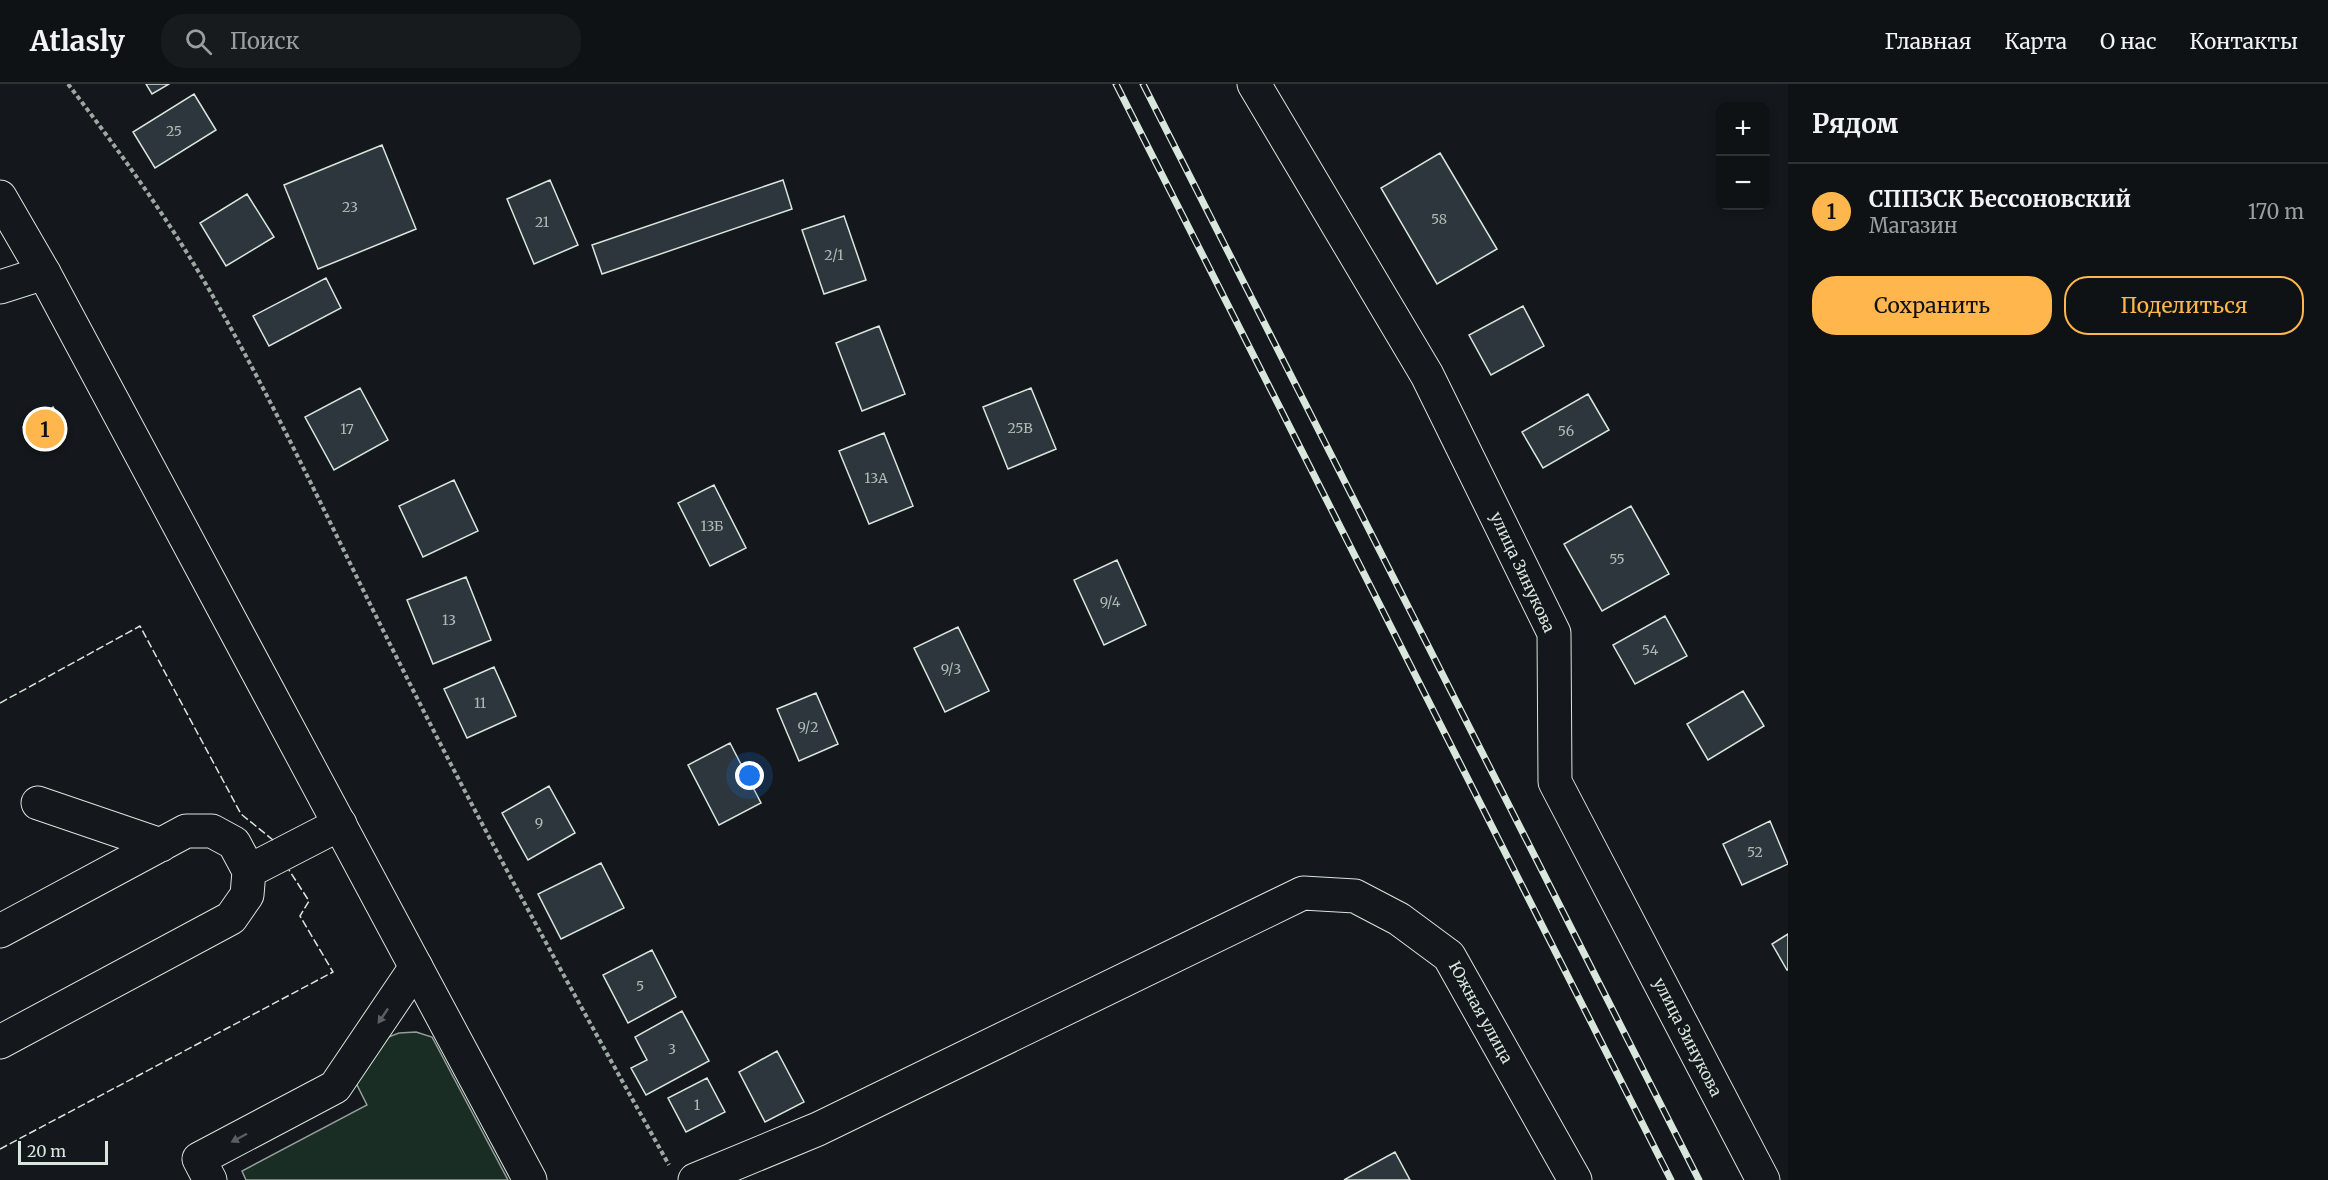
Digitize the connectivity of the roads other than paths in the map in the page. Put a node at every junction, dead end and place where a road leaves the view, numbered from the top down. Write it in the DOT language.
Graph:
graph roads {
  1 [pos="1254,84"];
  2 [pos="0,197"];
  3 [pos="44,273"];
  4 [pos="0,287"];
  5 [pos="38,803"];
  6 [pos="340,824"];
  7 [pos="160,845"];
  8 [pos="249,871"];
  9 [pos="0,931"];
  10 [pos="416,968"];
  11 [pos="0,1042"];
  12 [pos="683,1175"];
  13 [pos="210,1180"];
  14 [pos="530,1180"];
  15 [pos="1575,1180"];
  16 [pos="1763,1180"];
  1 -- 16 [label="street, улица Зинукова"];
  2 -- 3 [label="street"];
  3 -- 4 [label="street"];
  3 -- 6 [label="street"];
  5 -- 7 [label="street"];
  6 -- 8 [label="street"];
  6 -- 10 [label="street"];
  7 -- 8 [label="street"];
  7 -- 9 [label="street"];
  8 -- 11 [label="street"];
  10 -- 13 [label="street, one-way"];
  10 -- 14 [label="street"];
  12 -- 15 [label="street, Южная улица"];
}
